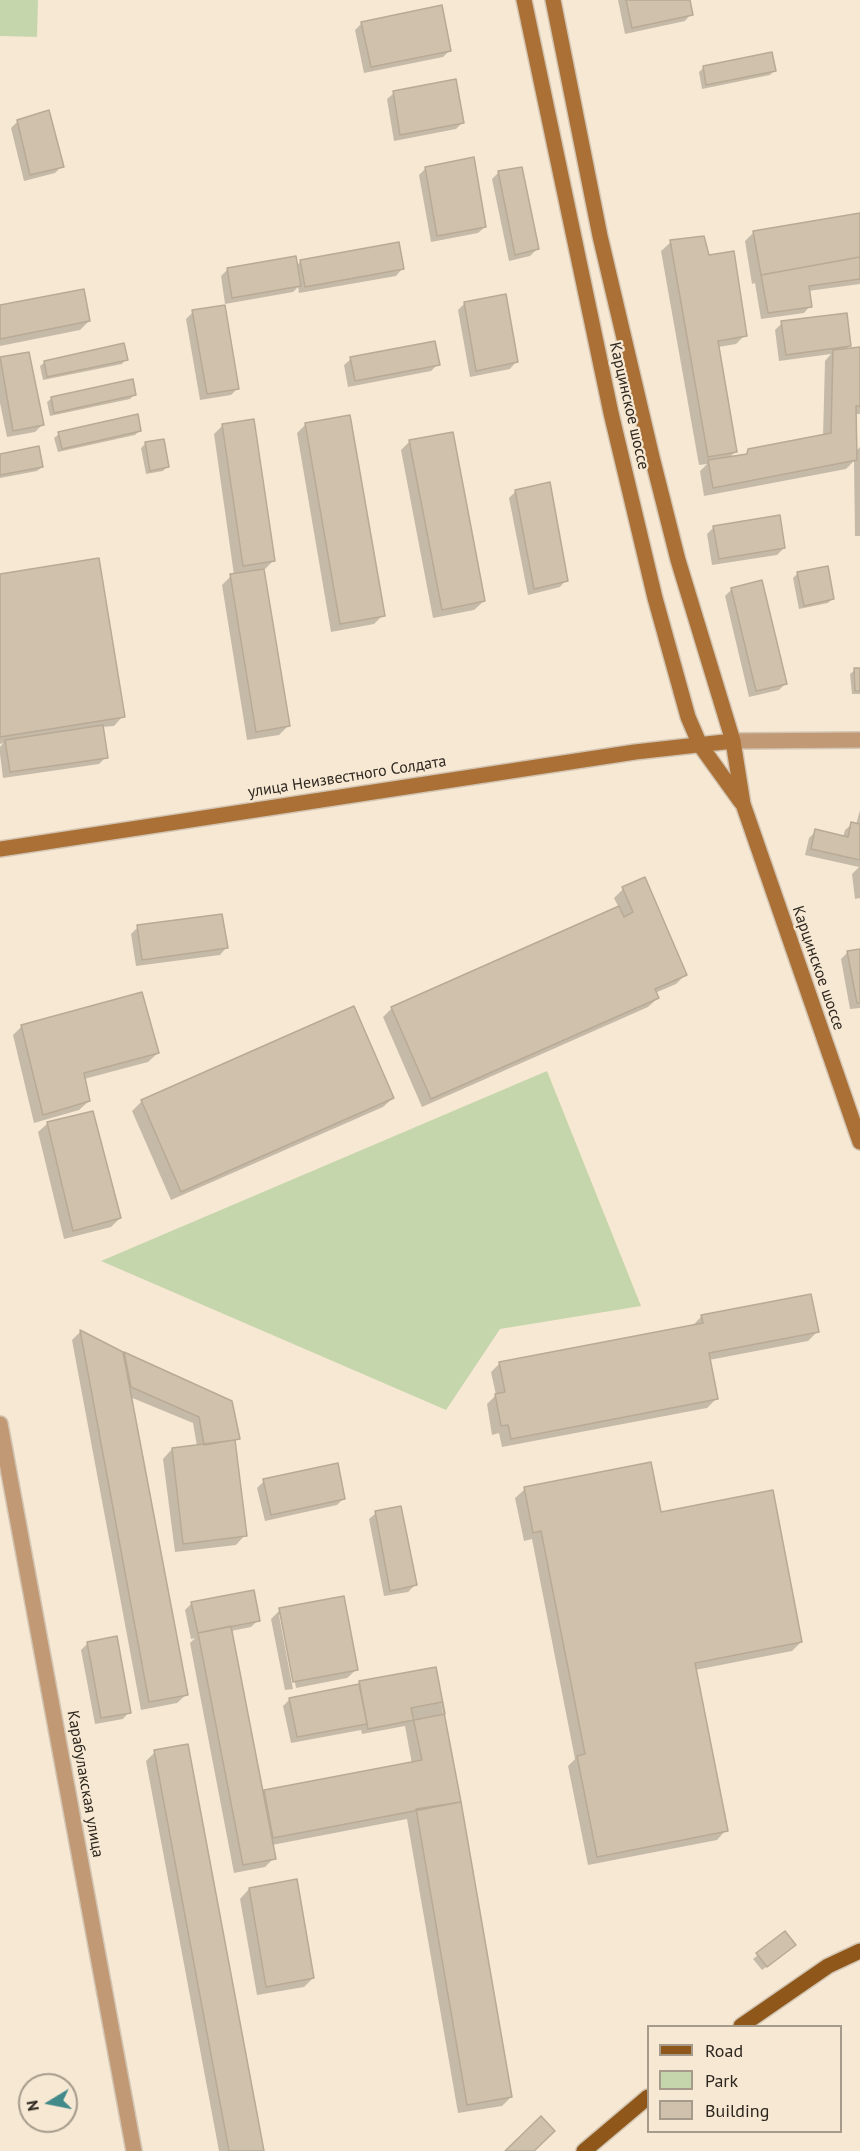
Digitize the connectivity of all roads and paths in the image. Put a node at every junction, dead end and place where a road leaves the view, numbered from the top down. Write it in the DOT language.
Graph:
graph roads {
  1 [pos="524,0"];
  2 [pos="553,0"];
  3 [pos="860,740"];
  4 [pos="733,741"];
  5 [pos="700,745"];
  6 [pos="743,804"];
  7 [pos="0,849"];
  8 [pos="853,1104"];
  9 [pos="860,1142"];
  10 [pos="0,1424"];
  11 [pos="860,1951"];
  12 [pos="742,2025"];
  13 [pos="647,2098"];
  14 [pos="134,2151"];
  15 [pos="584,2151"];
  1 -- 5 [label="main road, Карцинское шоссе"];
  2 -- 4 [label="main road, Карцинское шоссе"];
  3 -- 4 [label="street"];
  4 -- 5 [label="main road, улица Неизвестного Солдата"];
  4 -- 6 [label="main road, Карцинское шоссе"];
  5 -- 6 [label="main road, Карцинское шоссе"];
  5 -- 7 [label="main road, улица Неизвестного Солдата"];
  6 -- 8 [label="main road, Карцинское шоссе"];
  8 -- 9 [label="main road, Карцинское шоссе"];
  10 -- 14 [label="street, Карабулакская улица"];
  11 -- 12 [label="main road"];
  13 -- 15 [label="main road"];
}
